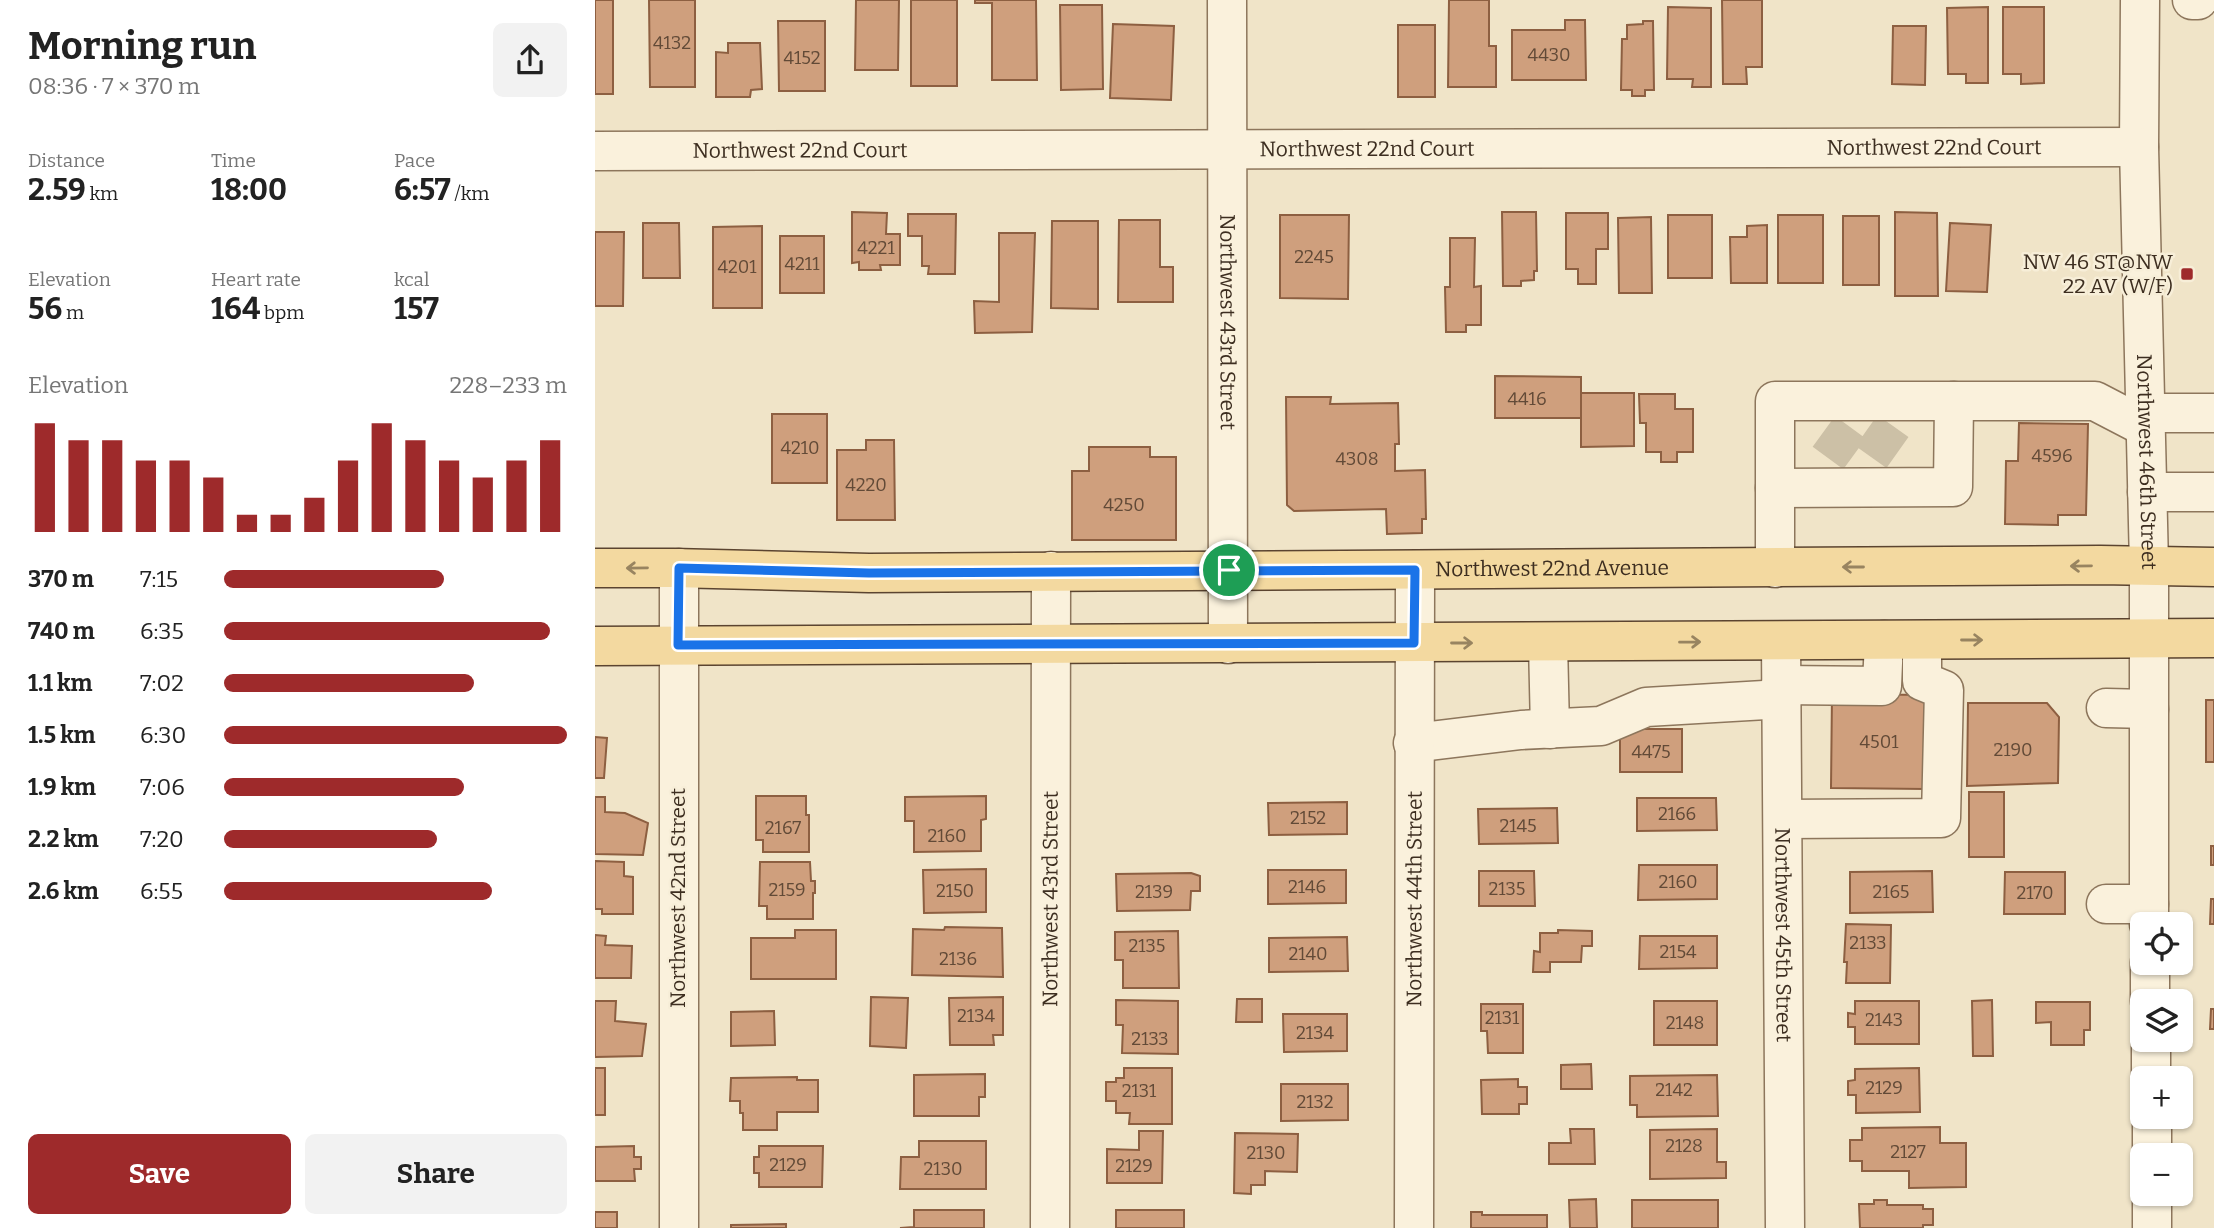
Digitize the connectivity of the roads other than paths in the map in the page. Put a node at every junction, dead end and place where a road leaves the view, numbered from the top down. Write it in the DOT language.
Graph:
graph roads {
  1 [pos="1227,0"];
  2 [pos="2140,0"];
  3 [pos="2192,0"];
  4 [pos="2197,0"];
  5 [pos="2139,147"];
  6 [pos="1229,149"];
  7 [pos="595,151"];
  8 [pos="1954,401"];
  9 [pos="2214,413"];
  10 [pos="2144,420"];
  11 [pos="1871,457"];
  12 [pos="1815,480"];
  13 [pos="2147,492"];
  14 [pos="2214,492"];
  15 [pos="2149,565"];
  16 [pos="2214,567"];
  17 [pos="595,568"];
  18 [pos="679,568"];
  19 [pos="1775,568"];
  20 [pos="1229,570"];
  21 [pos="1415,570"];
  22 [pos="1051,571"];
  23 [pos="2149,638"];
  24 [pos="2214,638"];
  25 [pos="1884,640"];
  26 [pos="1922,640"];
  27 [pos="1781,641"];
  28 [pos="1414,643"];
  29 [pos="1548,643"];
  30 [pos="1228,644"];
  31 [pos="678,645"];
  32 [pos="1051,645"];
  33 [pos="595,646"];
  34 [pos="1782,692"];
  35 [pos="2106,708"];
  36 [pos="2149,709"];
  37 [pos="1550,729"];
  38 [pos="1413,743"];
  39 [pos="1783,819"];
  40 [pos="2106,904"];
  41 [pos="2140,912"];
  42 [pos="2149,912"];
  43 [pos="2152,1206"];
  44 [pos="679,1228"];
  45 [pos="1050,1228"];
  46 [pos="1413,1228"];
  47 [pos="1785,1228"];
  48 [pos="2152,1228"];
  1 -- 6 [label="street, Northwest 43rd Street"];
  2 -- 5 [label="street, Northwest 46th Street"];
  3 -- 4 [label="street"];
  5 -- 6 [label="street, Northwest 22nd Court"];
  5 -- 10 [label="street, Northwest 46th Street"];
  6 -- 7 [label="street, Northwest 22nd Court"];
  6 -- 20 [label="street, Northwest 43rd Street"];
  8 -- 10 [label="street"];
  8 -- 12 [label="street"];
  8 -- 12 [label="street"];
  9 -- 10 [label="street"];
  10 -- 13 [label="street, Northwest 46th Street"];
  11 -- 12 [label="street"];
  12 -- 19 [label="street"];
  13 -- 14 [label="street"];
  13 -- 15 [label="street, Northwest 46th Street"];
  15 -- 16 [label="main road, Northwest 22nd Avenue"];
  15 -- 19 [label="main road, Northwest 22nd Avenue, one-way"];
  15 -- 23 [label="street, Northwest 46th Street"];
  18 -- 17 [label="main road, Northwest 22nd Avenue, one-way"];
  18 -- 22 [label="main road, Northwest 22nd Avenue"];
  18 -- 31 [label="street, Northwest 42nd Street"];
  19 -- 21 [label="main road, Northwest 22nd Avenue"];
  20 -- 21 [label="main road, Northwest 22nd Avenue"];
  20 -- 22 [label="main road, Northwest 22nd Avenue"];
  20 -- 30 [label="street, Northwest 43rd Street"];
  21 -- 28 [label="street, Northwest 44th Street"];
  22 -- 32 [label="street, Northwest 43rd Street"];
  23 -- 24 [label="main road"];
  26 -- 23 [label="main road, one-way"];
  23 -- 36 [label="street, Northwest 46th Street"];
  25 -- 26 [label="main road"];
  25 -- 27 [label="main road"];
  25 -- 34 [label="street"];
  26 -- 39 [label="street"];
  29 -- 27 [label="main road, one-way"];
  27 -- 34 [label="street, Northwest 45th Street"];
  28 -- 29 [label="main road, one-way"];
  28 -- 30 [label="main road"];
  28 -- 38 [label="street, Northwest 44th Street"];
  29 -- 37 [label="street"];
  30 -- 32 [label="main road"];
  31 -- 32 [label="main road"];
  31 -- 33 [label="main road"];
  31 -- 44 [label="street, Northwest 42nd Street"];
  32 -- 45 [label="street, Northwest 43rd Street"];
  34 -- 37 [label="street"];
  34 -- 39 [label="street, Northwest 45th Street"];
  35 -- 36 [label="street"];
  36 -- 42 [label="street, Northwest 46th Street"];
  37 -- 38 [label="street"];
  38 -- 46 [label="street, Northwest 44th Street"];
  39 -- 47 [label="street, Northwest 45th Street"];
  40 -- 41 [label="street"];
  43 -- 48 [label="street"];
}
